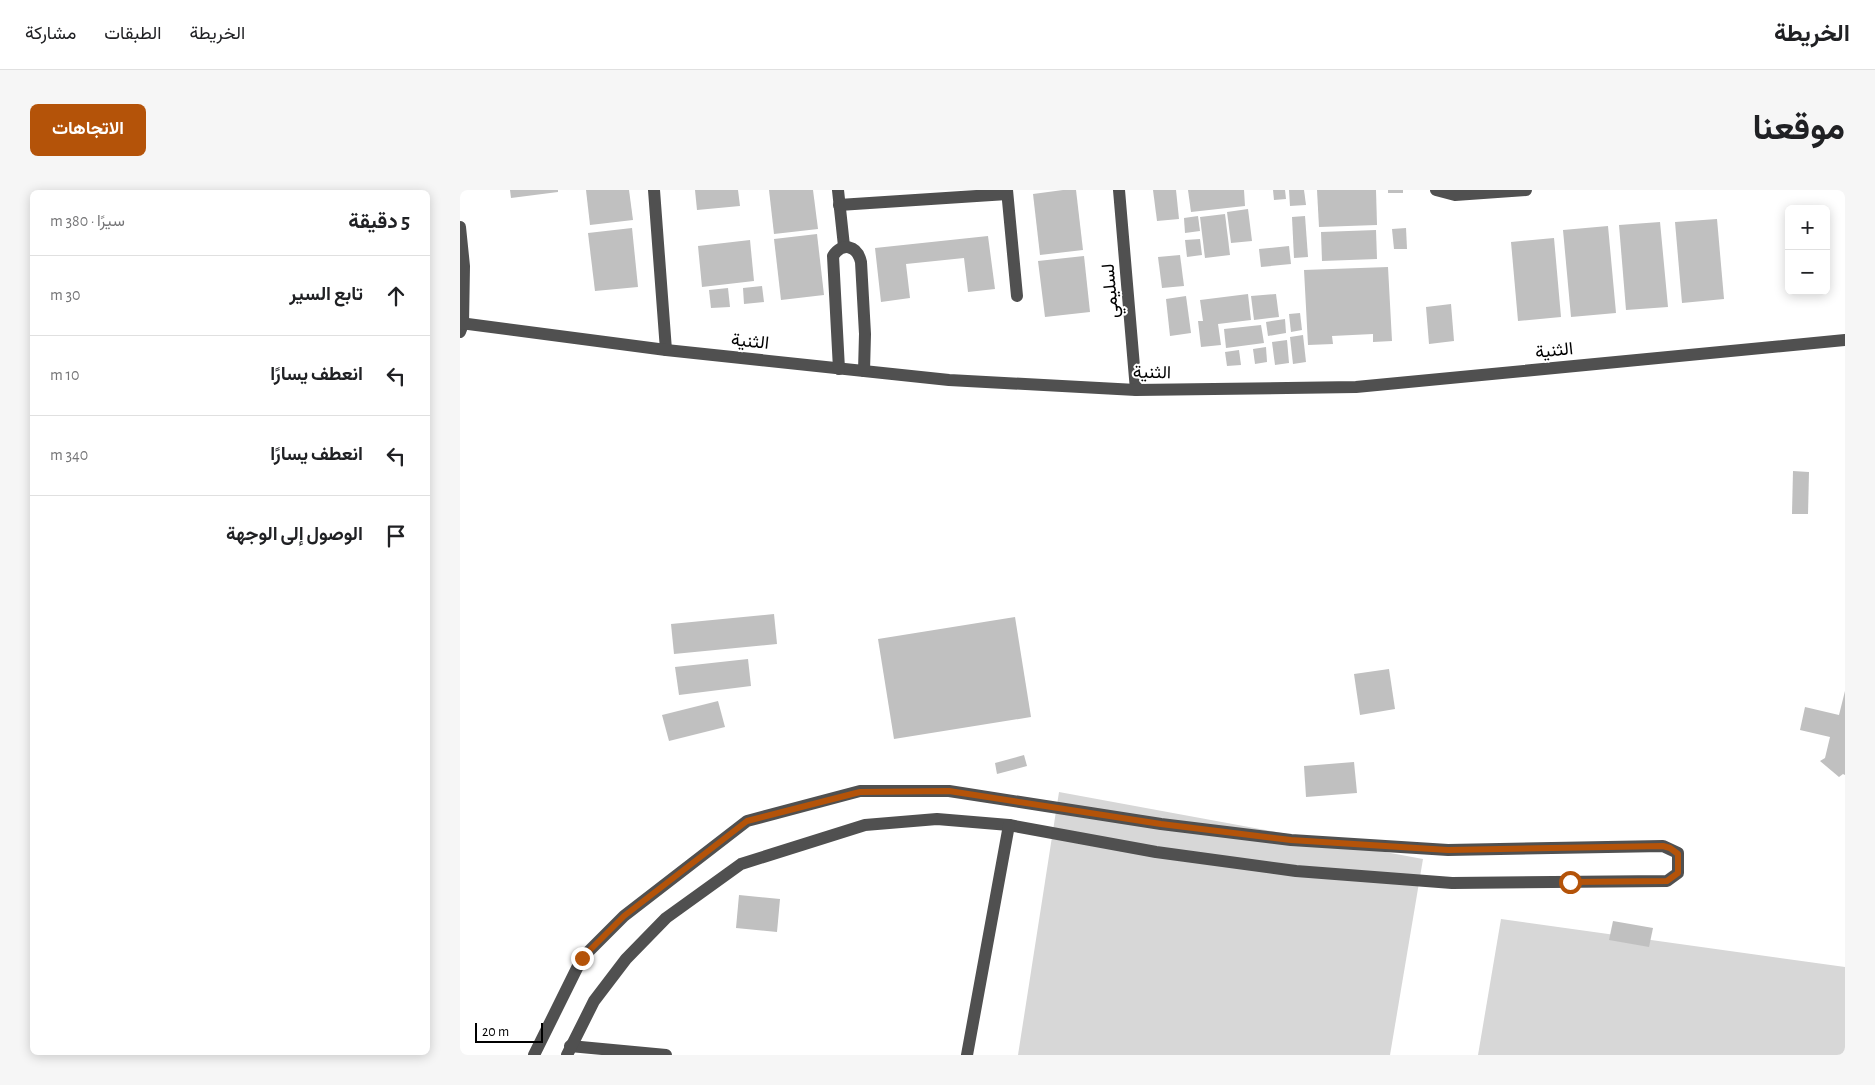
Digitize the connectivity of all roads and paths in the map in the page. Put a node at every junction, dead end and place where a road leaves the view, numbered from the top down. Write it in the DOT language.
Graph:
graph roads {
  1 [pos="654,190"];
  2 [pos="838,190"];
  3 [pos="1119,190"];
  4 [pos="1436,190"];
  5 [pos="1526,190"];
  6 [pos="1007,192"];
  7 [pos="839,204"];
  8 [pos="460,227"];
  9 [pos="844,246"];
  10 [pos="1017,296"];
  11 [pos="461,326"];
  12 [pos="1845,340"];
  13 [pos="666,350"];
  14 [pos="839,369"];
  15 [pos="864,371"];
  16 [pos="1136,390"];
  17 [pos="1009,825"];
  18 [pos="568,1050"];
  19 [pos="534,1055"];
  20 [pos="666,1055"];
  21 [pos="967,1055"];
  1 -- 13 [label="street"];
  2 -- 7 [label="street"];
  3 -- 16 [label="street, لسليمي"];
  4 -- 5 [label="street"];
  6 -- 7 [label="street"];
  6 -- 10 [label="street"];
  7 -- 9 [label="street"];
  8 -- 11 [label="street"];
  9 -- 14 [label="street"];
  9 -- 15 [label="street"];
  11 -- 13 [label="street, الثنية"];
  12 -- 16 [label="street, الثنية"];
  13 -- 14 [label="street, الثنية"];
  14 -- 15 [label="street, الثنية"];
  15 -- 16 [label="street, الثنية"];
  17 -- 18 [label="street"];
  17 -- 19 [label="street"];
  17 -- 21 [label="street"];
  18 -- 20 [label="street"];
}
